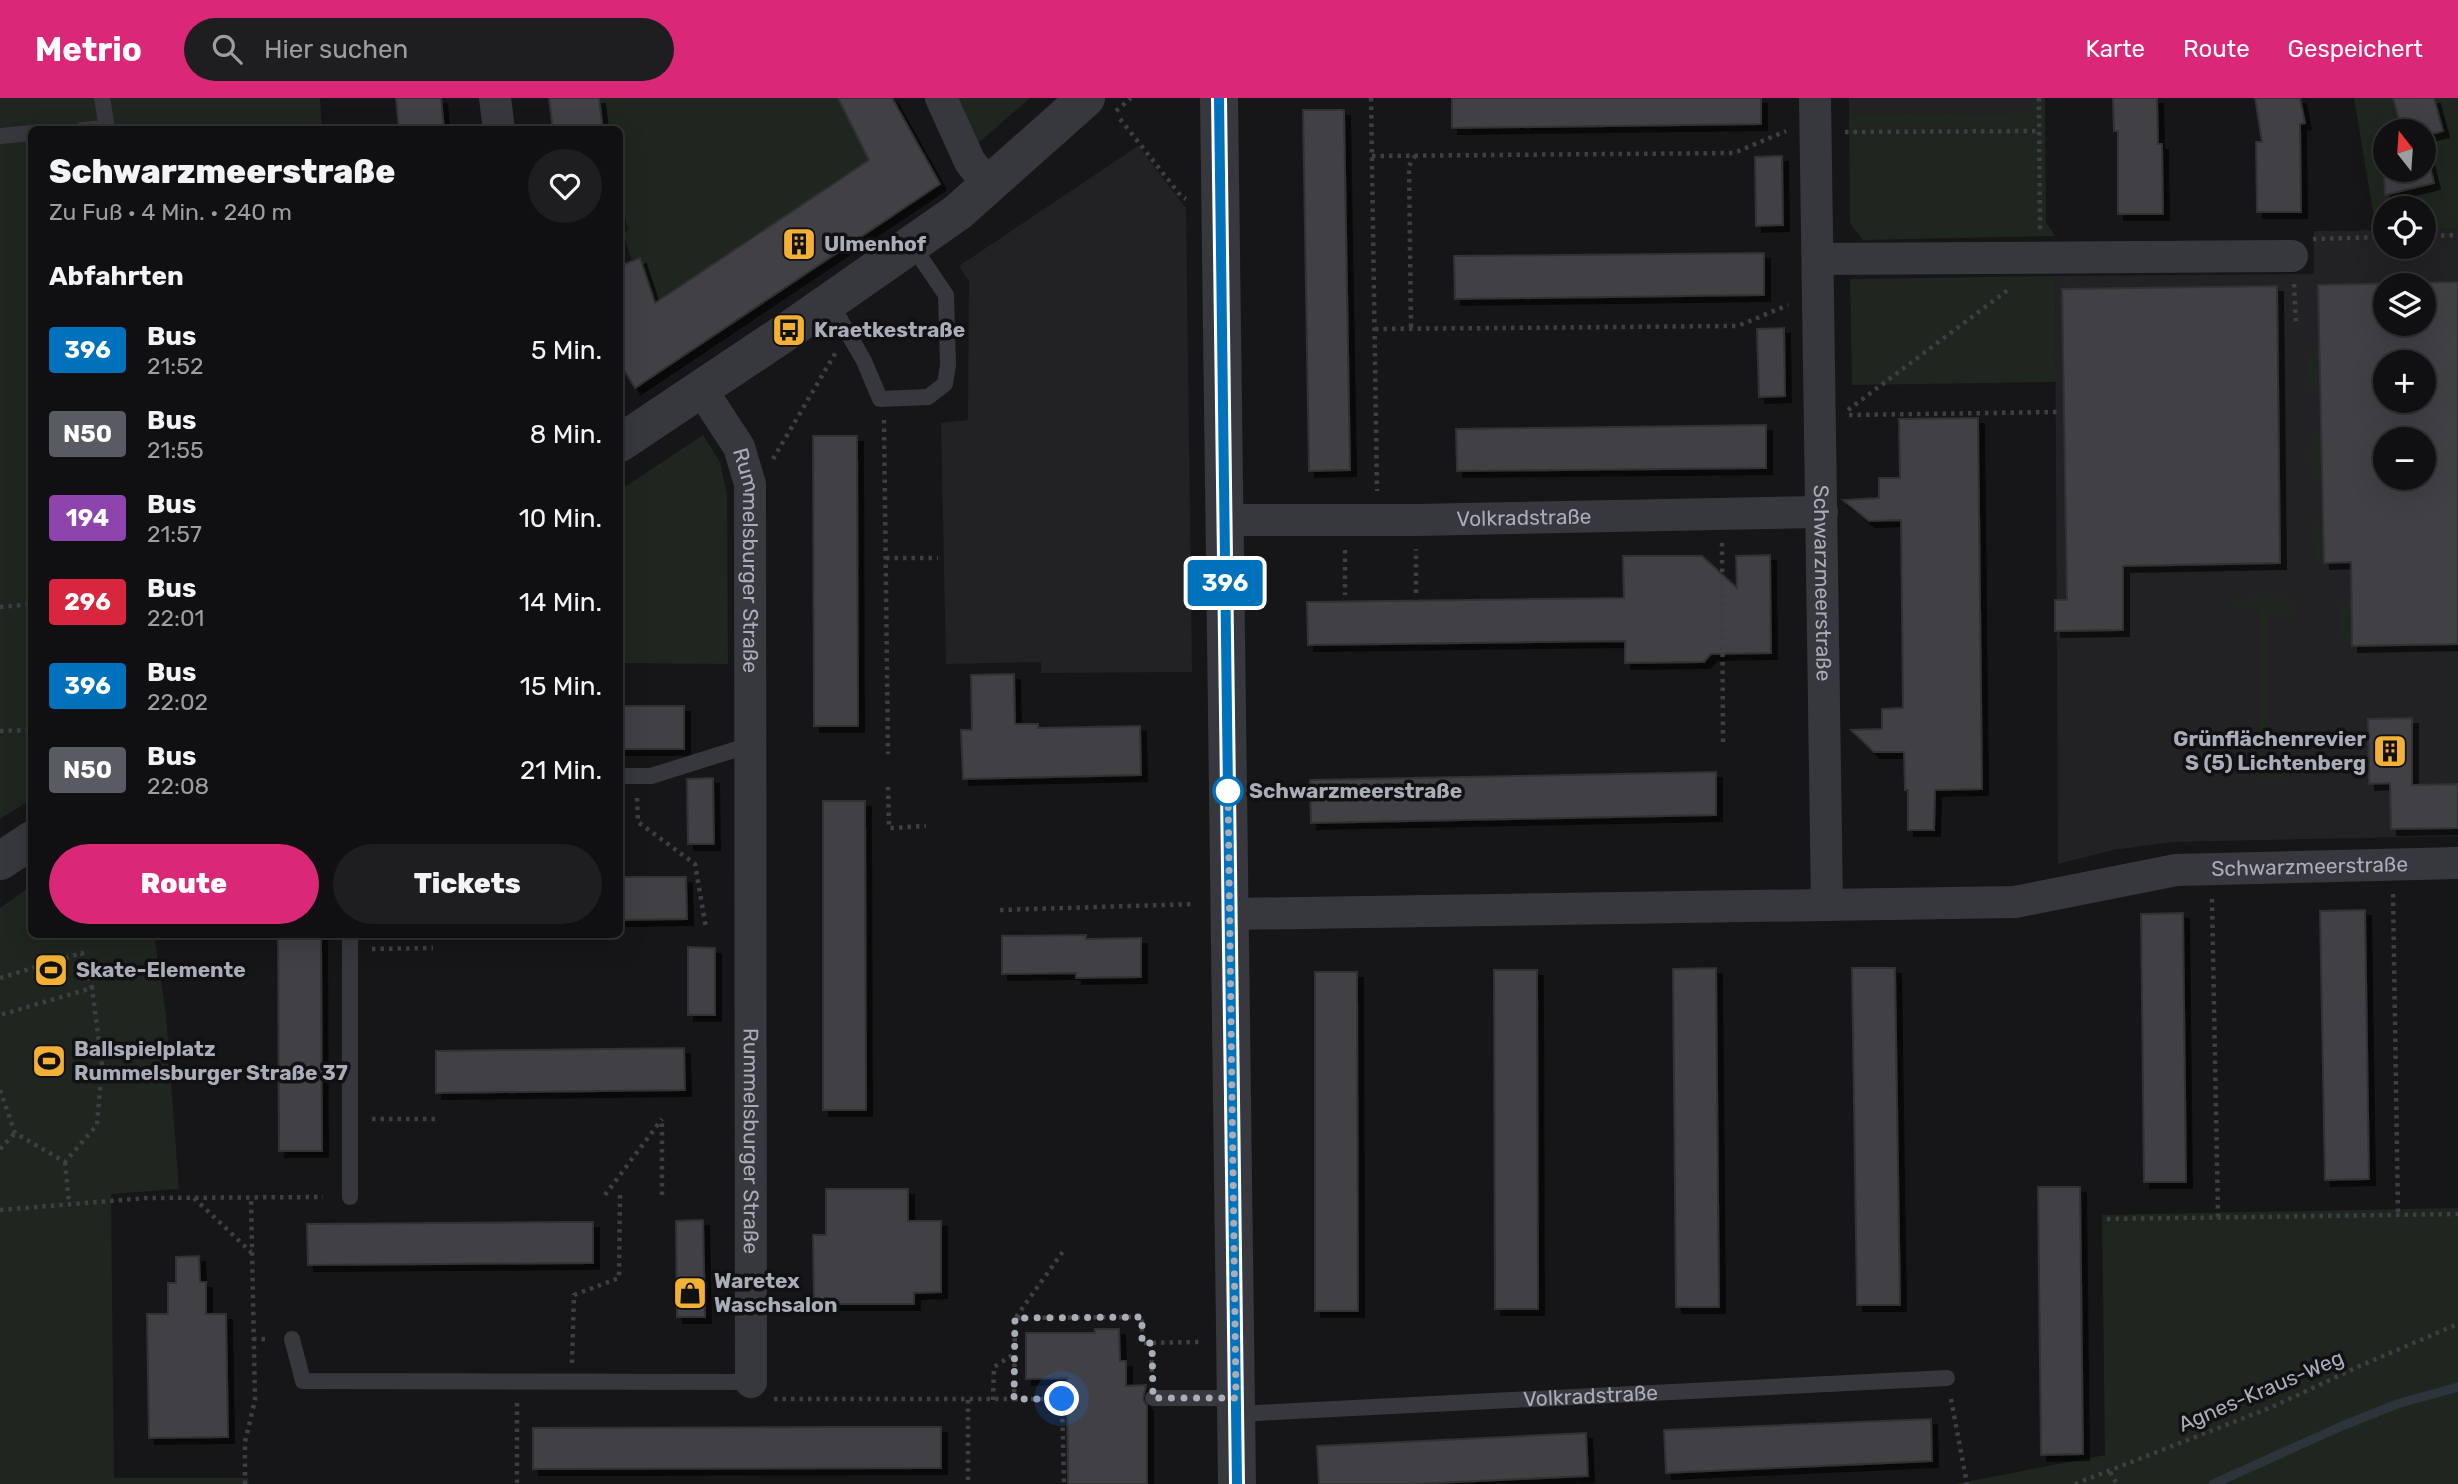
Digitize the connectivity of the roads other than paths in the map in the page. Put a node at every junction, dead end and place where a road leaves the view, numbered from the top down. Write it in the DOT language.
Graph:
graph roads {
  1 [pos="102,98"];
  2 [pos="495,98"];
  3 [pos="941,98"];
  4 [pos="1086,98"];
  5 [pos="1219,98"];
  6 [pos="1816,116"];
  7 [pos="107,126"];
  8 [pos="498,126"];
  9 [pos="28,133"];
  10 [pos="0,136"];
  11 [pos="989,185"];
  12 [pos="912,245"];
  13 [pos="2292,257"];
  14 [pos="1818,259"];
  15 [pos="830,302"];
  16 [pos="701,389"];
  17 [pos="623,441"];
  18 [pos="1822,512"];
  19 [pos="1225,520"];
  20 [pos="750,745"];
  21 [pos="623,776"];
  22 [pos="28,843"];
  23 [pos="0,861"];
  24 [pos="2458,863"];
  25 [pos="1827,905"];
  26 [pos="1213,909"];
  27 [pos="350,942"];
  28 [pos="350,1197"];
  29 [pos="292,1339"];
  30 [pos="1947,1378"];
  31 [pos="751,1382"];
  32 [pos="1153,1398"];
  33 [pos="1236,1406"];
  34 [pos="1237,1484"];
  1 -- 7 [label="lane"];
  2 -- 8 [label="street"];
  3 -- 11 [label="street"];
  4 -- 11 [label="street"];
  5 -- 19 [label="street"];
  6 -- 14 [label="street, Schwarzmeerstraße"];
  9 -- 10 [label="lane"];
  11 -- 12 [label="street"];
  12 -- 15 [label="street"];
  12 -- 15 [label="lane"];
  13 -- 14 [label="street"];
  14 -- 18 [label="street, Schwarzmeerstraße"];
  15 -- 16 [label="street"];
  16 -- 17 [label="street"];
  16 -- 20 [label="street, Rummelsburger Straße"];
  18 -- 19 [label="street, Volkradstraße"];
  18 -- 25 [label="street, Schwarzmeerstraße"];
  19 -- 26 [label="street"];
  20 -- 21 [label="lane"];
  20 -- 31 [label="street, Rummelsburger Straße"];
  22 -- 23 [label="street"];
  24 -- 25 [label="street, Schwarzmeerstraße"];
  25 -- 26 [label="street, Schwarzmeerstraße"];
  26 -- 33 [label="street"];
  27 -- 28 [label="lane"];
  29 -- 31 [label="lane"];
  30 -- 33 [label="lane, Volkradstraße"];
  32 -- 33 [label="lane, Volkradstraße"];
  33 -- 34 [label="street"];
}
